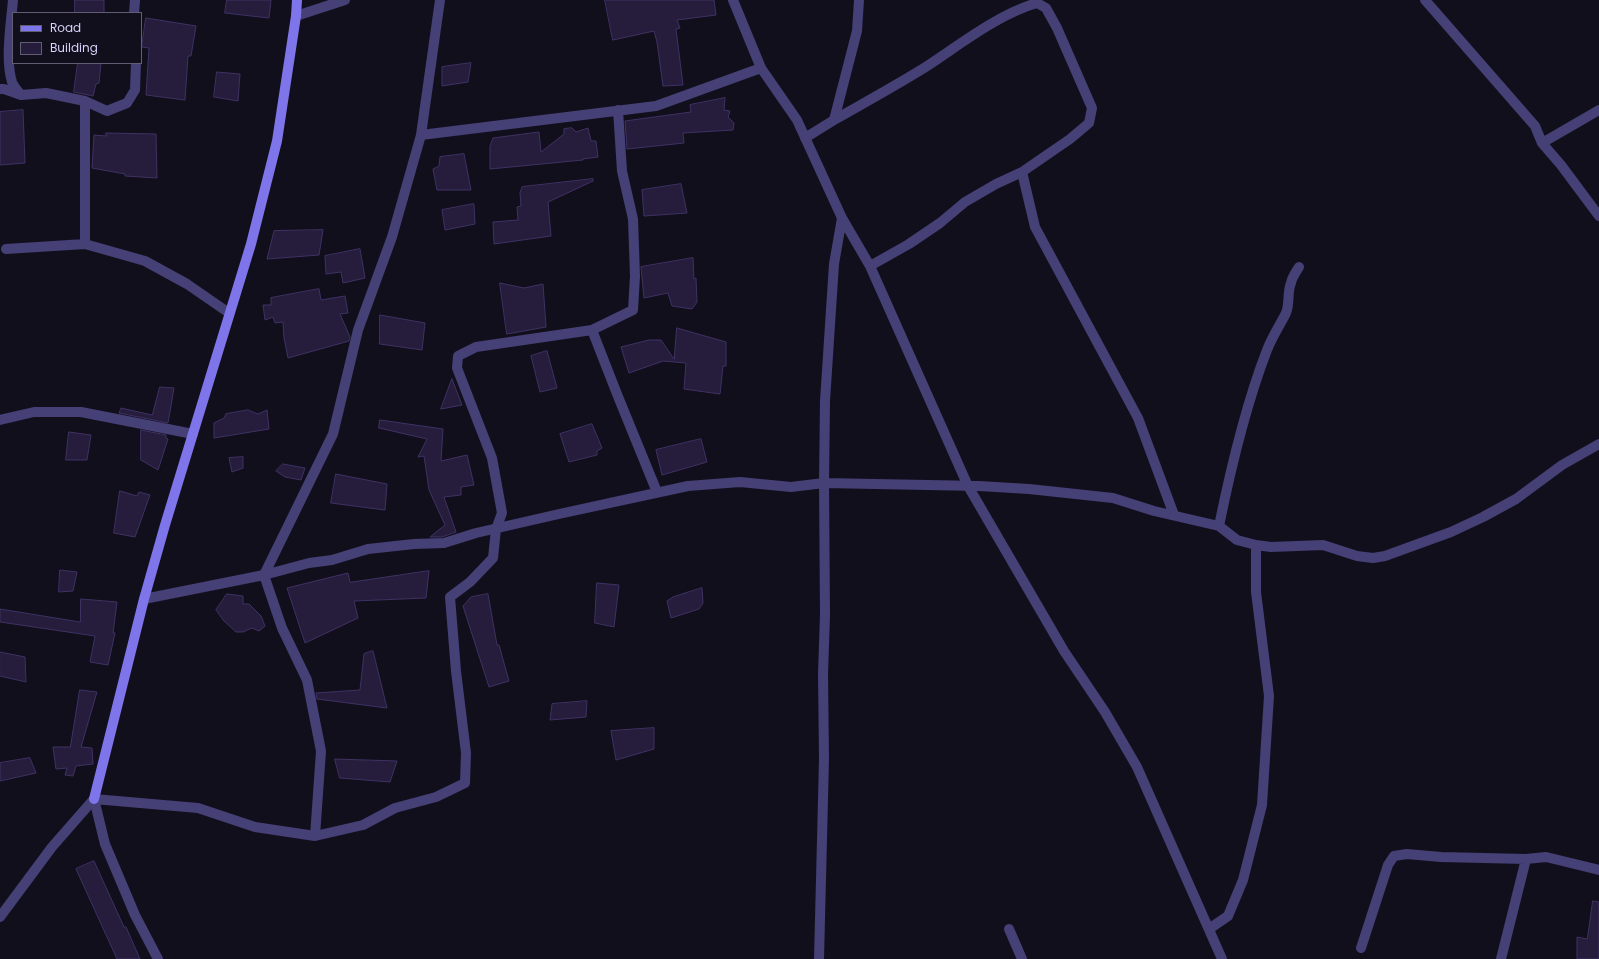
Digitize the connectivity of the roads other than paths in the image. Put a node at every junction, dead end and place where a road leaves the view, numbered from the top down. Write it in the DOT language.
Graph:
graph roads {
  1 [pos="12,0"];
  2 [pos="135,0"];
  3 [pos="297,0"];
  4 [pos="344,0"];
  5 [pos="440,0"];
  6 [pos="733,0"];
  7 [pos="859,0"];
  8 [pos="1425,0"];
  9 [pos="134,12"];
  10 [pos="296,16"];
  11 [pos="136,64"];
  12 [pos="761,68"];
  13 [pos="0,89"];
  14 [pos="21,95"];
  15 [pos="85,101"];
  16 [pos="618,110"];
  17 [pos="1599,110"];
  18 [pos="834,120"];
  19 [pos="421,135"];
  20 [pos="805,138"];
  21 [pos="1542,143"];
  22 [pos="1022,172"];
  23 [pos="1599,216"];
  24 [pos="842,218"];
  25 [pos="85,244"];
  26 [pos="6,248"];
  27 [pos="870,266"];
  28 [pos="1299,266"];
  29 [pos="229,313"];
  30 [pos="592,330"];
  31 [pos="0,420"];
  32 [pos="193,434"];
  33 [pos="1599,444"];
  34 [pos="824,484"];
  35 [pos="968,486"];
  36 [pos="657,492"];
  37 [pos="1174,515"];
  38 [pos="1219,526"];
  39 [pos="496,529"];
  40 [pos="1256,545"];
  41 [pos="264,575"];
  42 [pos="144,599"];
  43 [pos="94,799"];
  44 [pos="315,836"];
  45 [pos="1526,859"];
  46 [pos="1599,870"];
  47 [pos="0,917"];
  48 [pos="1009,929"];
  49 [pos="1209,929"];
  50 [pos="1361,948"];
  51 [pos="158,959"];
  52 [pos="819,959"];
  53 [pos="1022,959"];
  54 [pos="1222,959"];
  55 [pos="1501,959"];
  1 -- 14 [label="street"];
  2 -- 9 [label="street"];
  3 -- 10 [label="main road"];
  4 -- 10 [label="street"];
  5 -- 19 [label="street"];
  6 -- 12 [label="street"];
  7 -- 18 [label="street"];
  8 -- 21 [label="street"];
  10 -- 29 [label="main road"];
  11 -- 15 [label="street"];
  12 -- 16 [label="street"];
  12 -- 20 [label="street"];
  13 -- 14 [label="street"];
  14 -- 15 [label="street"];
  15 -- 25 [label="street"];
  16 -- 19 [label="street"];
  16 -- 30 [label="street"];
  17 -- 21 [label="street"];
  18 -- 20 [label="street"];
  18 -- 22 [label="street"];
  19 -- 41 [label="street"];
  20 -- 24 [label="street"];
  21 -- 23 [label="street"];
  22 -- 27 [label="street"];
  22 -- 37 [label="street"];
  24 -- 27 [label="street"];
  24 -- 34 [label="street"];
  25 -- 26 [label="street"];
  25 -- 29 [label="street"];
  27 -- 35 [label="street"];
  28 -- 38 [label="street"];
  29 -- 32 [label="main road"];
  30 -- 36 [label="street"];
  30 -- 39 [label="street"];
  31 -- 32 [label="street"];
  32 -- 42 [label="main road"];
  33 -- 40 [label="street"];
  34 -- 35 [label="street"];
  34 -- 36 [label="street"];
  34 -- 52 [label="street"];
  35 -- 37 [label="street"];
  35 -- 49 [label="street"];
  36 -- 39 [label="street"];
  37 -- 38 [label="street"];
  38 -- 40 [label="street"];
  39 -- 41 [label="street"];
  39 -- 44 [label="street"];
  40 -- 49 [label="street"];
  41 -- 42 [label="street"];
  41 -- 44 [label="street"];
  42 -- 43 [label="main road"];
  43 -- 44 [label="street"];
  43 -- 47 [label="street"];
  43 -- 51 [label="street"];
  45 -- 46 [label="street"];
  45 -- 50 [label="street"];
  45 -- 55 [label="street"];
  48 -- 53 [label="street"];
  49 -- 54 [label="street"];
}
